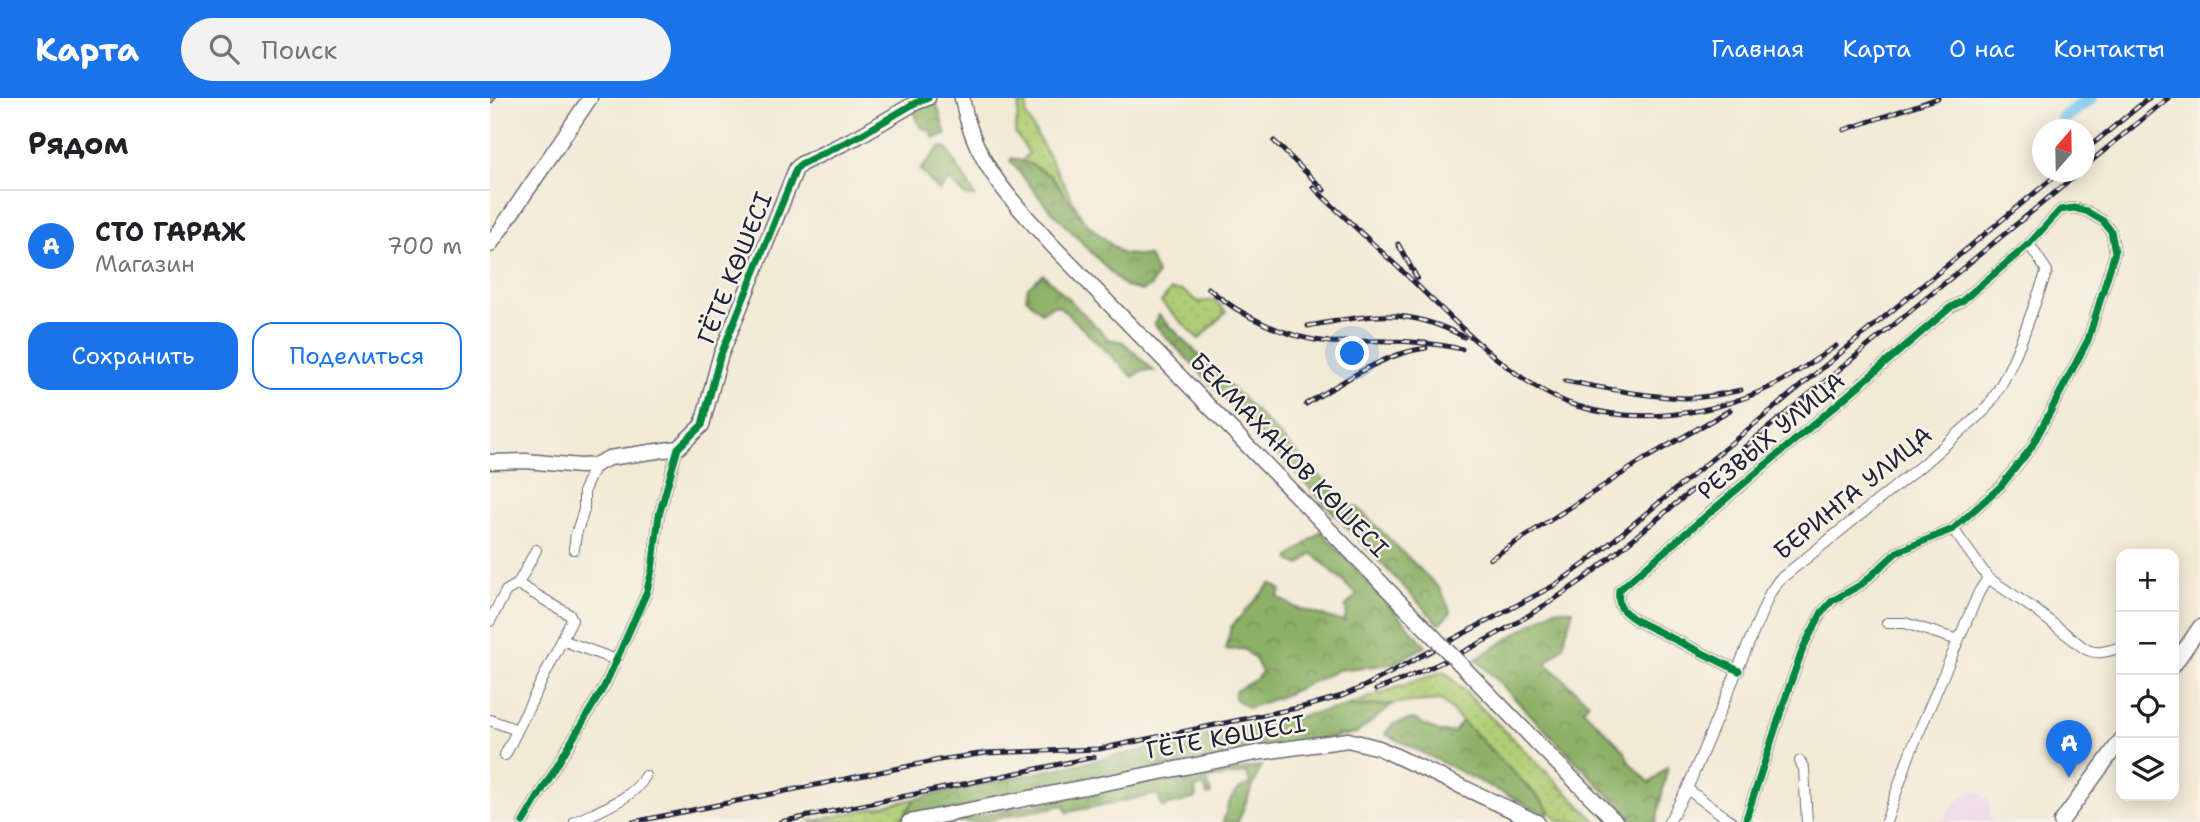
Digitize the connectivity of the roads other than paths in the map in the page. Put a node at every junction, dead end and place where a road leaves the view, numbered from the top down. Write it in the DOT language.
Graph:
graph roads {
  1 [pos="590,98"];
  2 [pos="928,98"];
  3 [pos="962,98"];
  4 [pos="2029,244"];
  5 [pos="490,245"];
  6 [pos="678,448"];
  7 [pos="490,462"];
  8 [pos="595,465"];
  9 [pos="1953,529"];
  10 [pos="574,549"];
  11 [pos="536,550"];
  12 [pos="1988,578"];
  13 [pos="518,584"];
  14 [pos="490,621"];
  15 [pos="1887,623"];
  16 [pos="2200,627"];
  17 [pos="562,640"];
  18 [pos="1958,640"];
  19 [pos="2116,648"];
  20 [pos="2179,658"];
  21 [pos="616,660"];
  22 [pos="1738,671"];
  23 [pos="490,720"];
  24 [pos="517,730"];
  25 [pos="2116,747"];
  26 [pos="505,755"];
  27 [pos="1800,761"];
  28 [pos="645,776"];
  29 [pos="1687,789"];
  30 [pos="523,822"];
  31 [pos="575,822"];
  32 [pos="909,822"];
  33 [pos="1537,822"];
  34 [pos="1616,822"];
  35 [pos="1669,822"];
  36 [pos="1732,822"];
  37 [pos="1738,822"];
  38 [pos="1745,822"];
  39 [pos="1807,822"];
  40 [pos="1886,822"];
  41 [pos="2061,822"];
  1 -- 5 [label="main road"];
  2 -- 6 [label="main road, ГЁТЕ КӨШЕСІ"];
  3 -- 34 [label="main road, БЕКМАХАНОВ КӨШЕСІ, bridge"];
  4 -- 9 [label="street, РЕЗВЫХ УЛИЦА"];
  4 -- 22 [label="street, БЕРИНГА УЛИЦА"];
  4 -- 22 [label="street, РЕЗВЫХ УЛИЦА"];
  6 -- 8 [label="main road"];
  6 -- 21 [label="street, ГЁТЕ КӨШЕСІ"];
  7 -- 8 [label="main road"];
  8 -- 10 [label="street"];
  9 -- 12 [label="street"];
  9 -- 38 [label="street"];
  11 -- 13 [label="street"];
  12 -- 18 [label="street"];
  12 -- 19 [label="street"];
  13 -- 14 [label="street"];
  13 -- 17 [label="street"];
  15 -- 18 [label="street"];
  16 -- 20 [label="main road"];
  17 -- 21 [label="street"];
  17 -- 24 [label="street"];
  18 -- 40 [label="street"];
  21 -- 30 [label="street, ГЁТЕ КӨШЕСІ"];
  22 -- 29 [label="street, БЕРИНГА УЛИЦА"];
  23 -- 24 [label="street"];
  24 -- 26 [label="street"];
  25 -- 41 [label="main road"];
  27 -- 39 [label="street"];
  28 -- 31 [label="street"];
  29 -- 35 [label="street, БЕРИНГА УЛИЦА"];
  29 -- 36 [label="street"];
  32 -- 33 [label="main road, ГЁТЕ КӨШЕСІ"];
  37 -- 38 [label="street"];
}
